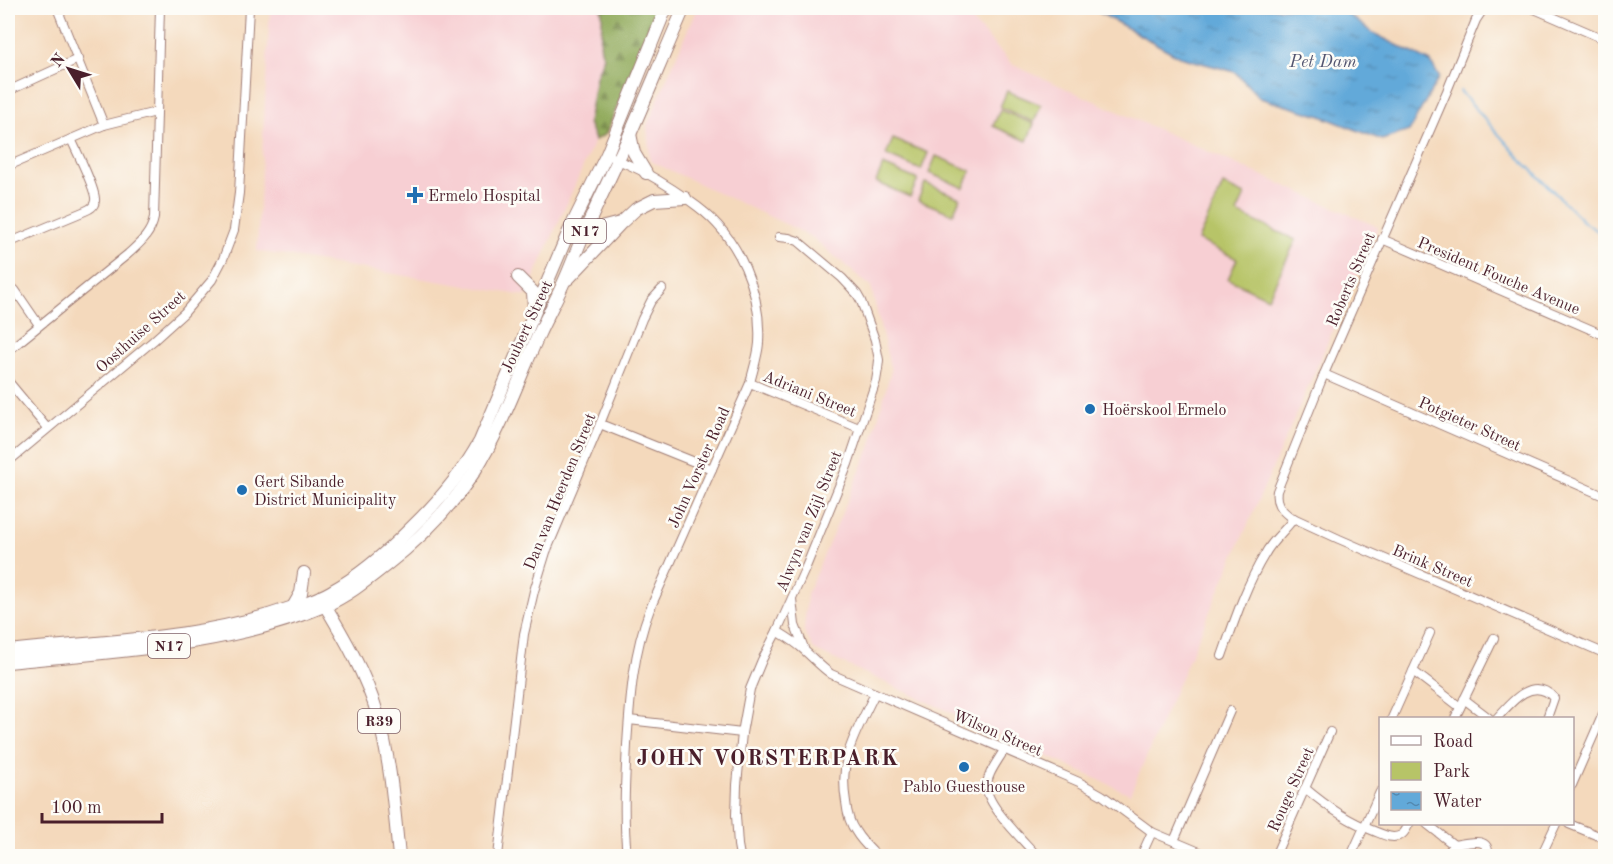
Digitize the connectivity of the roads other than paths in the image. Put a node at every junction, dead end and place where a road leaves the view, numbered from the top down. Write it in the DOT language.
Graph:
graph roads {
  1 [pos="57,8"];
  2 [pos="160,8"];
  3 [pos="249,8"];
  4 [pos="666,8"];
  5 [pos="684,8"];
  6 [pos="1477,8"];
  7 [pos="1484,8"];
  8 [pos="1532,8"];
  9 [pos="1476,21"];
  10 [pos="1605,40"];
  11 [pos="78,59"];
  12 [pos="8,91"];
  13 [pos="156,112"];
  14 [pos="104,125"];
  15 [pos="630,133"];
  16 [pos="71,139"];
  17 [pos="612,157"];
  18 [pos="8,166"];
  19 [pos="646,173"];
  20 [pos="685,198"];
  21 [pos="621,223"];
  22 [pos="585,232"];
  23 [pos="778,237"];
  24 [pos="1382,239"];
  25 [pos="8,243"];
  26 [pos="518,276"];
  27 [pos="564,284"];
  28 [pos="662,289"];
  29 [pos="15,290"];
  30 [pos="534,313"];
  31 [pos="39,325"];
  32 [pos="1605,336"];
  33 [pos="8,351"];
  34 [pos="1324,374"];
  35 [pos="8,381"];
  36 [pos="750,383"];
  37 [pos="600,424"];
  38 [pos="47,428"];
  39 [pos="859,428"];
  40 [pos="8,462"];
  41 [pos="712,469"];
  42 [pos="1281,480"];
  43 [pos="1605,497"];
  44 [pos="1294,518"];
  45 [pos="304,573"];
  46 [pos="792,597"];
  47 [pos="323,601"];
  48 [pos="293,607"];
  49 [pos="777,631"];
  50 [pos="1430,633"];
  51 [pos="1494,638"];
  52 [pos="8,651"];
  53 [pos="805,651"];
  54 [pos="1605,654"];
  55 [pos="1222,656"];
  56 [pos="8,662"];
  57 [pos="1413,671"];
  58 [pos="876,693"];
  59 [pos="1462,703"];
  60 [pos="1605,707"];
  61 [pos="1230,711"];
  62 [pos="1392,717"];
  63 [pos="1455,717"];
  64 [pos="1487,717"];
  65 [pos="1498,717"];
  66 [pos="1547,717"];
  67 [pos="629,720"];
  68 [pos="1330,732"];
  69 [pos="742,733"];
  70 [pos="1004,750"];
  71 [pos="1574,780"];
  72 [pos="1305,788"];
  73 [pos="1379,794"];
  74 [pos="1408,825"];
  75 [pos="1428,825"];
  76 [pos="1556,825"];
  77 [pos="1571,825"];
  78 [pos="1364,827"];
  79 [pos="1152,832"];
  80 [pos="1605,839"];
  81 [pos="1174,842"];
  82 [pos="1454,845"];
  83 [pos="399,856"];
  84 [pos="498,856"];
  85 [pos="627,856"];
  86 [pos="740,856"];
  87 [pos="877,856"];
  88 [pos="1037,856"];
  89 [pos="1141,856"];
  90 [pos="1209,856"];
  91 [pos="1275,856"];
  92 [pos="1351,856"];
  93 [pos="1445,856"];
  94 [pos="1488,856"];
  95 [pos="1541,856"];
  1 -- 11 [label="street"];
  2 -- 13 [label="street"];
  3 -- 38 [label="street, Oosthuise Street"];
  4 -- 17 [label="main road, Joubert Street / N17"];
  5 -- 15 [label="main road, Joubert Street / N17"];
  6 -- 9 [label="street"];
  7 -- 9 [label="street"];
  8 -- 10 [label="street"];
  9 -- 24 [label="street, Roberts Street"];
  11 -- 12 [label="street"];
  11 -- 14 [label="street"];
  13 -- 14 [label="street"];
  13 -- 31 [label="street"];
  14 -- 16 [label="street"];
  15 -- 17 [label="main road, Joubert Street / N17"];
  15 -- 19 [label="main road"];
  16 -- 18 [label="street"];
  16 -- 25 [label="street"];
  17 -- 19 [label="street, John Vorster Road"];
  17 -- 22 [label="main road, Joubert Street / N17"];
  17 -- 30 [label="main road, Joubert Street / N17"];
  19 -- 20 [label="street, John Vorster Road"];
  20 -- 21 [label="main road"];
  20 -- 36 [label="street, John Vorster Road"];
  21 -- 22 [label="main road"];
  21 -- 27 [label="main road"];
  22 -- 27 [label="main road, Joubert Street / N17"];
  23 -- 39 [label="street, Alwyn van Zijl Street"];
  24 -- 32 [label="street, President Fouche Avenue"];
  24 -- 34 [label="street, Roberts Street"];
  26 -- 30 [label="main road"];
  27 -- 47 [label="main road, Joubert Street / N17"];
  28 -- 37 [label="street, Dan van Heerden Street"];
  29 -- 31 [label="street"];
  30 -- 47 [label="main road, Joubert Street / N17"];
  31 -- 33 [label="street"];
  34 -- 42 [label="street, Roberts Street"];
  34 -- 43 [label="street, Potgieter Street"];
  35 -- 38 [label="street"];
  36 -- 39 [label="street, Adriani Street"];
  36 -- 41 [label="street, John Vorster Road"];
  37 -- 41 [label="street"];
  37 -- 84 [label="street, Dan van Heerden Street"];
  38 -- 40 [label="street, Oosthuise Street"];
  39 -- 46 [label="street, Alwyn van Zijl Street"];
  41 -- 67 [label="street, John Vorster Road"];
  42 -- 44 [label="street, Brink Street"];
  44 -- 54 [label="street, Brink Street"];
  44 -- 55 [label="street"];
  45 -- 48 [label="main road"];
  46 -- 49 [label="street, Alwyn van Zijl Street"];
  46 -- 53 [label="street"];
  47 -- 48 [label="main road, N17"];
  47 -- 56 [label="main road, N17"];
  47 -- 83 [label="main road, R39"];
  48 -- 52 [label="main road, N17"];
  49 -- 53 [label="street, Wilson Street"];
  49 -- 69 [label="street, Alwyn van Zijl Street"];
  50 -- 57 [label="street"];
  51 -- 59 [label="street"];
  53 -- 58 [label="street, Wilson Street"];
  57 -- 59 [label="street"];
  57 -- 62 [label="street"];
  58 -- 70 [label="street, Wilson Street"];
  58 -- 87 [label="street"];
  59 -- 63 [label="street"];
  59 -- 64 [label="street"];
  60 -- 71 [label="street"];
  61 -- 81 [label="street"];
  65 -- 66 [label="street"];
  67 -- 69 [label="street"];
  67 -- 85 [label="street, John Vorster Road"];
  68 -- 72 [label="street, Rouge Street"];
  69 -- 86 [label="street, Alwyn van Zijl Street"];
  70 -- 79 [label="street, Wilson Street"];
  70 -- 88 [label="street"];
  72 -- 78 [label="street"];
  72 -- 91 [label="street, Rouge Street"];
  73 -- 78 [label="street"];
  74 -- 78 [label="street"];
  75 -- 82 [label="street"];
  76 -- 95 [label="street"];
  77 -- 80 [label="street"];
  78 -- 92 [label="street"];
  79 -- 81 [label="street, Wilson Street"];
  79 -- 89 [label="street"];
  81 -- 90 [label="street, Wilson Street"];
  82 -- 93 [label="street"];
  82 -- 94 [label="street"];
}
